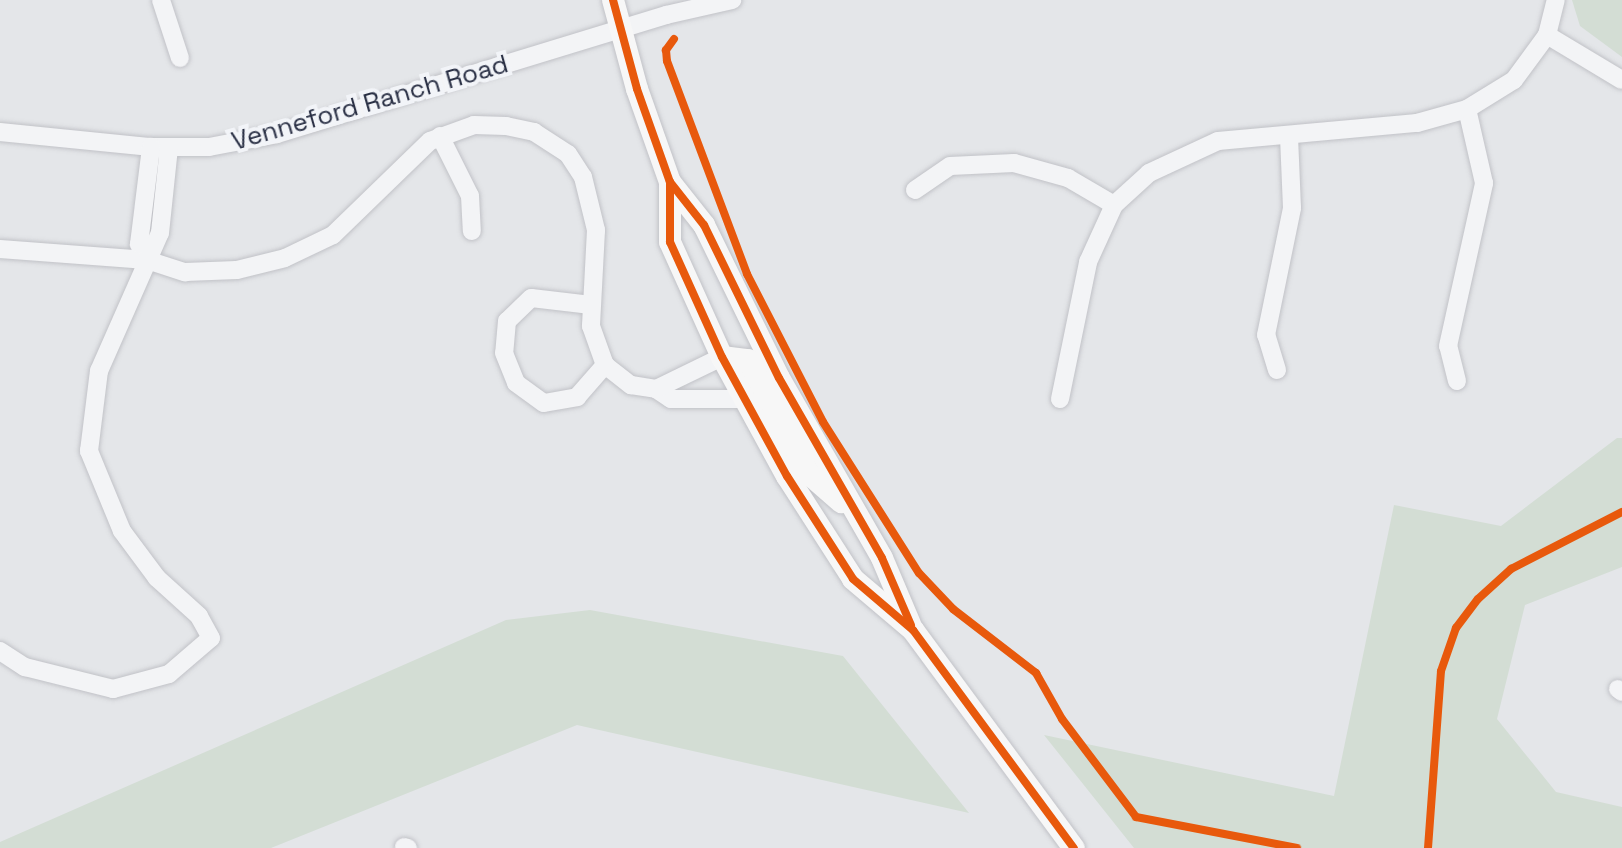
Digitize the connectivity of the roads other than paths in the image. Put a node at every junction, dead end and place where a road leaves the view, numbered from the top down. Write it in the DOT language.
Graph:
graph roads {
  1 [pos="161,0"];
  2 [pos="613,0"];
  3 [pos="732,0"];
  4 [pos="1556,0"];
  5 [pos="621,30"];
  6 [pos="1547,35"];
  7 [pos="180,58"];
  8 [pos="1622,80"];
  9 [pos="1467,109"];
  10 [pos="0,132"];
  11 [pos="1289,135"];
  12 [pos="440,136"];
  13 [pos="160,147"];
  14 [pos="670,182"];
  15 [pos="915,190"];
  16 [pos="1114,205"];
  17 [pos="472,231"];
  18 [pos="0,249"];
  19 [pos="147,260"];
  20 [pos="591,305"];
  21 [pos="722,357"];
  22 [pos="605,365"];
  23 [pos="1277,370"];
  24 [pos="1457,381"];
  25 [pos="656,389"];
  26 [pos="744,399"];
  27 [pos="1060,399"];
  28 [pos="855,515"];
  29 [pos="913,630"];
  30 [pos="0,651"];
  31 [pos="1074,848"];
  1 -- 7 [label="street"];
  2 -- 5 [label="main road"];
  3 -- 5 [label="street, Venneford Ranch Road"];
  4 -- 6 [label="street"];
  5 -- 13 [label="street, Venneford Ranch Road"];
  5 -- 14 [label="main road"];
  6 -- 8 [label="street"];
  6 -- 9 [label="street"];
  9 -- 11 [label="street"];
  9 -- 24 [label="street"];
  10 -- 13 [label="street, Venneford Ranch Road"];
  11 -- 16 [label="street"];
  11 -- 23 [label="street"];
  12 -- 17 [label="street"];
  12 -- 19 [label="street"];
  12 -- 20 [label="street"];
  13 -- 19 [label="street"];
  14 -- 21 [label="main road"];
  14 -- 28 [label="main road"];
  15 -- 16 [label="street"];
  16 -- 27 [label="street"];
  18 -- 19 [label="street"];
  19 -- 30 [label="street"];
  20 -- 22 [label="street"];
  20 -- 22 [label="street"];
  21 -- 25 [label="street"];
  21 -- 26 [label="main road"];
  21 -- 28 [label="main road"];
  22 -- 25 [label="street"];
  25 -- 26 [label="street"];
  26 -- 29 [label="main road"];
  28 -- 29 [label="main road"];
  29 -- 31 [label="main road"];
}
